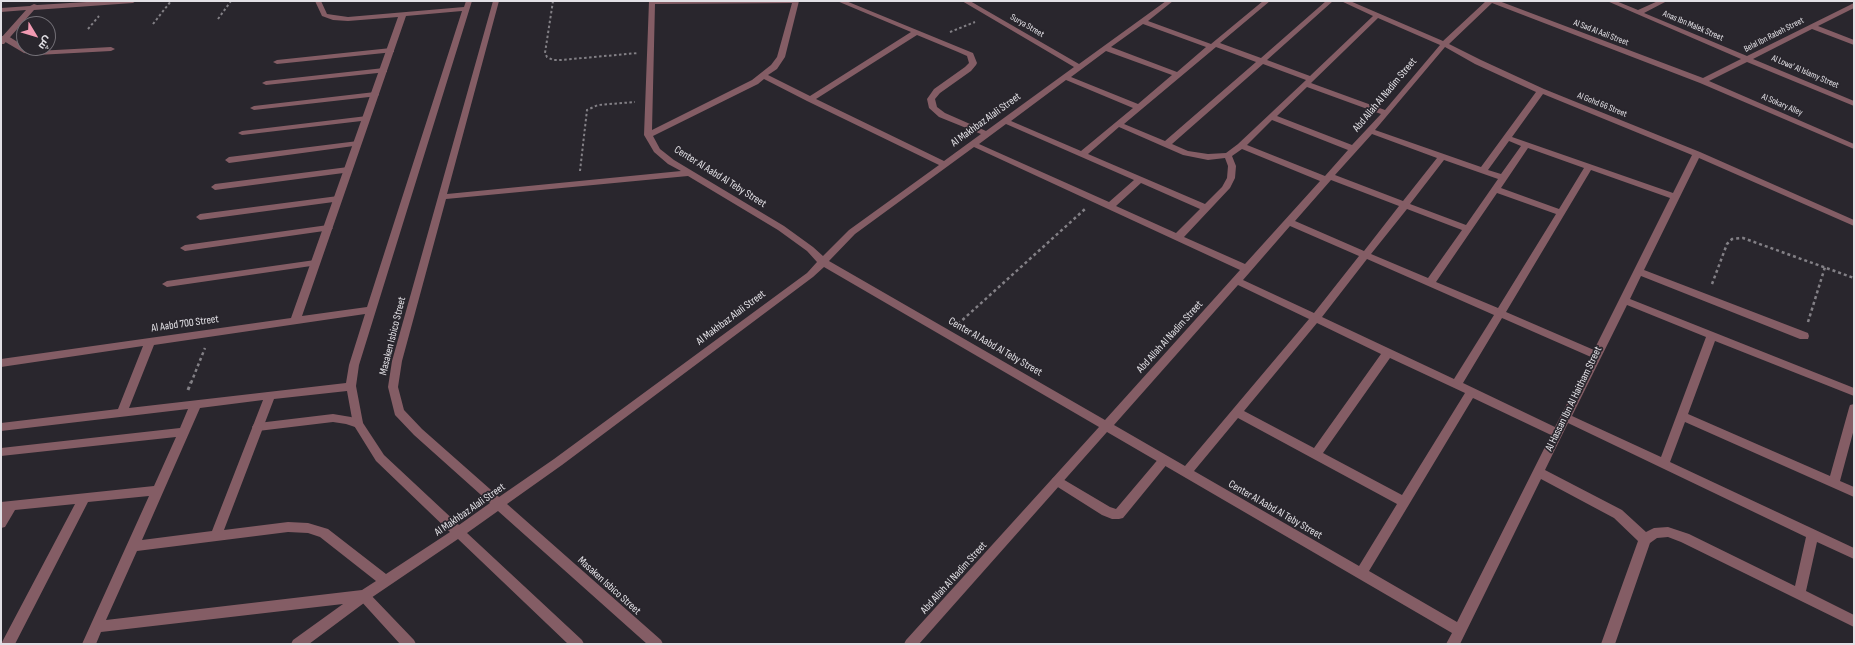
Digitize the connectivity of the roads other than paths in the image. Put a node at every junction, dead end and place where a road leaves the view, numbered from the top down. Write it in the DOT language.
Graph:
graph roads {
  1 [pos="38,1"];
  2 [pos="133,1"];
  3 [pos="318,1"];
  4 [pos="496,1"];
  5 [pos="652,1"];
  6 [pos="796,1"];
  7 [pos="840,1"];
  8 [pos="965,1"];
  9 [pos="1170,1"];
  10 [pos="1267,1"];
  11 [pos="1330,1"];
  12 [pos="1344,1"];
  13 [pos="1491,1"];
  14 [pos="1610,1"];
  15 [pos="1664,1"];
  16 [pos="1355,3"];
  17 [pos="1854,4"];
  18 [pos="467,5"];
  19 [pos="32,8"];
  20 [pos="1,10"];
  21 [pos="1638,13"];
  22 [pos="403,14"];
  23 [pos="1378,15"];
  24 [pos="1142,21"];
  25 [pos="1811,26"];
  26 [pos="916,32"];
  27 [pos="2,39"];
  28 [pos="1854,43"];
  29 [pos="1444,44"];
  30 [pos="1214,45"];
  31 [pos="1106,48"];
  32 [pos="111,49"];
  33 [pos="391,50"];
  34 [pos="1747,59"];
  35 [pos="1261,61"];
  36 [pos="277,62"];
  37 [pos="1079,67"];
  38 [pos="384,70"];
  39 [pos="1178,75"];
  40 [pos="764,76"];
  41 [pos="1065,77"];
  42 [pos="1308,81"];
  43 [pos="1703,81"];
  44 [pos="266,84"];
  45 [pos="1541,91"];
  46 [pos="375,94"];
  47 [pos="810,99"];
  48 [pos="1854,104"];
  49 [pos="1138,107"];
  50 [pos="254,108"];
  51 [pos="1386,113"];
  52 [pos="1271,117"];
  53 [pos="367,118"];
  54 [pos="1006,121"];
  55 [pos="1118,124"];
  56 [pos="1371,131"];
  57 [pos="242,133"];
  58 [pos="987,134"];
  59 [pos="648,135"];
  60 [pos="1507,138"];
  61 [pos="358,143"];
  62 [pos="973,144"];
  63 [pos="1166,145"];
  64 [pos="1526,145"];
  65 [pos="1241,146"];
  66 [pos="1854,147"];
  67 [pos="1354,149"];
  68 [pos="1082,154"];
  69 [pos="1228,154"];
  70 [pos="1697,154"];
  71 [pos="1443,156"];
  72 [pos="229,160"];
  73 [pos="945,165"];
  74 [pos="1589,167"];
  75 [pos="348,170"];
  76 [pos="1483,170"];
  77 [pos="690,173"];
  78 [pos="1328,178"];
  79 [pos="1503,178"];
  80 [pos="1140,179"];
  81 [pos="215,187"];
  82 [pos="1496,189"];
  83 [pos="442,197"];
  84 [pos="1675,197"];
  85 [pos="338,199"];
  86 [pos="1405,205"];
  87 [pos="1110,206"];
  88 [pos="1206,208"];
  89 [pos="1561,213"];
  90 [pos="200,218"];
  91 [pos="1289,222"];
  92 [pos="1854,223"];
  93 [pos="328,228"];
  94 [pos="1468,229"];
  95 [pos="1178,237"];
  96 [pos="185,248"];
  97 [pos="1365,255"];
  98 [pos="823,262"];
  99 [pos="316,263"];
  100 [pos="1247,269"];
  101 [pos="1638,271"];
  102 [pos="1237,281"];
  103 [pos="1430,283"];
  104 [pos="167,284"];
  105 [pos="1624,300"];
  106 [pos="371,310"];
  107 [pos="1500,313"];
  108 [pos="1316,318"];
  109 [pos="295,321"];
  110 [pos="1712,336"];
  111 [pos="1804,336"];
  112 [pos="150,342"];
  113 [pos="1388,352"];
  114 [pos="1596,355"];
  115 [pos="1,363"];
  116 [pos="1456,384"];
  117 [pos="351,386"];
  118 [pos="1471,392"];
  119 [pos="1854,392"];
  120 [pos="270,395"];
  121 [pos="196,404"];
  122 [pos="1854,408"];
  123 [pos="1236,412"];
  124 [pos="122,413"];
  125 [pos="1682,416"];
  126 [pos="1565,417"];
  127 [pos="358,424"];
  128 [pos="1106,426"];
  129 [pos="1,427"];
  130 [pos="258,427"];
  131 [pos="184,432"];
  132 [pos="1558,433"];
  133 [pos="1,452"];
  134 [pos="1315,455"];
  135 [pos="1164,460"];
  136 [pos="1664,464"];
  137 [pos="1186,472"];
  138 [pos="1538,472"];
  139 [pos="1057,481"];
  140 [pos="1834,483"];
  141 [pos="158,490"];
  142 [pos="1854,492"];
  143 [pos="84,498"];
  144 [pos="1404,502"];
  145 [pos="499,505"];
  146 [pos="6,506"];
  147 [pos="1,524"];
  148 [pos="459,532"];
  149 [pos="1813,534"];
  150 [pos="216,536"];
  151 [pos="1645,540"];
  152 [pos="133,546"];
  153 [pos="1854,554"];
  154 [pos="1361,573"];
  155 [pos="386,581"];
  156 [pos="1799,594"];
  157 [pos="364,596"];
  158 [pos="1854,621"];
  159 [pos="96,627"];
  160 [pos="1460,630"];
  161 [pos="8,644"];
  162 [pos="89,644"];
  163 [pos="298,644"];
  164 [pos="409,644"];
  165 [pos="577,644"];
  166 [pos="656,644"];
  167 [pos="911,644"];
  168 [pos="1453,644"];
  169 [pos="1608,644"];
  1 -- 19 [label="street"];
  2 -- 19 [label="street"];
  3 -- 22 [label="street"];
  4 -- 83 [label="street, Masaken Isbico Street"];
  5 -- 6 [label="street"];
  5 -- 59 [label="street"];
  6 -- 40 [label="street"];
  7 -- 26 [label="street"];
  8 -- 37 [label="street, Surya Street"];
  9 -- 24 [label="street, Al Makhbaz Alali Street"];
  10 -- 30 [label="street"];
  11 -- 35 [label="street"];
  12 -- 16 [label="street, Al Gohd 66 Street"];
  13 -- 29 [label="street, Abd Allah Al Nadim Street"];
  13 -- 43 [label="street, Al Sad Al Aali Street"];
  14 -- 21 [label="street, Anas Ibn Malek Street"];
  15 -- 21 [label="street"];
  16 -- 23 [label="street, Al Gohd 66 Street"];
  17 -- 25 [label="street, Belal Ibn Rabeh Street"];
  18 -- 22 [label="street"];
  18 -- 106 [label="street"];
  19 -- 20 [label="street"];
  19 -- 27 [label="street"];
  21 -- 34 [label="street, Anas Ibn Malek Street"];
  22 -- 33 [label="street"];
  23 -- 29 [label="street, Al Gohd 66 Street"];
  23 -- 42 [label="street"];
  24 -- 30 [label="street"];
  24 -- 31 [label="street, Al Makhbaz Alali Street"];
  25 -- 28 [label="street"];
  25 -- 34 [label="street, Belal Ibn Rabeh Street"];
  26 -- 47 [label="street"];
  26 -- 58 [label="street"];
  27 -- 32 [label="street"];
  29 -- 45 [label="street, Al Gohd 66 Street"];
  29 -- 51 [label="street, Abd Allah Al Nadim Street"];
  30 -- 35 [label="street"];
  30 -- 39 [label="street"];
  31 -- 37 [label="street, Al Makhbaz Alali Street"];
  31 -- 39 [label="street"];
  33 -- 36 [label="street"];
  33 -- 38 [label="street"];
  34 -- 43 [label="street, Belal Ibn Rabeh Street"];
  34 -- 48 [label="street, Al Lowa' Al Islamy Street"];
  35 -- 42 [label="street"];
  35 -- 63 [label="street"];
  37 -- 41 [label="street, Al Makhbaz Alali Street"];
  38 -- 44 [label="street"];
  38 -- 46 [label="street"];
  39 -- 49 [label="street"];
  40 -- 47 [label="street"];
  40 -- 59 [label="street"];
  41 -- 49 [label="street"];
  41 -- 54 [label="street, Al Makhbaz Alali Street"];
  42 -- 51 [label="street"];
  42 -- 52 [label="street"];
  43 -- 66 [label="street, Al Sokary Alley"];
  45 -- 60 [label="street"];
  45 -- 70 [label="street, Al Gohd 66 Street"];
  46 -- 50 [label="street"];
  46 -- 53 [label="street"];
  47 -- 73 [label="street"];
  49 -- 55 [label="street"];
  51 -- 56 [label="street, Abd Allah Al Nadim Street"];
  52 -- 65 [label="street"];
  52 -- 67 [label="street"];
  53 -- 57 [label="street"];
  53 -- 61 [label="street"];
  54 -- 58 [label="street, Al Makhbaz Alali Street"];
  54 -- 68 [label="street"];
  55 -- 63 [label="street"];
  55 -- 68 [label="street"];
  56 -- 67 [label="street, Abd Allah Al Nadim Street"];
  56 -- 71 [label="street"];
  58 -- 62 [label="street, Al Makhbaz Alali Street"];
  59 -- 77 [label="street, Center Al Aabd Al Teby Street"];
  60 -- 64 [label="street"];
  60 -- 76 [label="street"];
  61 -- 72 [label="street"];
  61 -- 75 [label="street"];
  62 -- 73 [label="street, Al Makhbaz Alali Street"];
  62 -- 87 [label="street"];
  63 -- 69 [label="street"];
  64 -- 74 [label="street"];
  64 -- 79 [label="street"];
  65 -- 69 [label="street"];
  65 -- 78 [label="street"];
  67 -- 78 [label="street, Abd Allah Al Nadim Street"];
  68 -- 80 [label="street"];
  69 -- 88 [label="street"];
  70 -- 84 [label="street, Al Hassan Ibn Al Haitham Street"];
  70 -- 92 [label="street, Al Gohd 66 Street"];
  71 -- 76 [label="street"];
  71 -- 86 [label="street"];
  73 -- 98 [label="street, Al Makhbaz Alali Street"];
  74 -- 84 [label="street"];
  74 -- 89 [label="street"];
  75 -- 81 [label="street"];
  75 -- 85 [label="street"];
  76 -- 79 [label="street"];
  77 -- 83 [label="street"];
  77 -- 98 [label="street, Center Al Aabd Al Teby Street"];
  78 -- 86 [label="street"];
  78 -- 91 [label="street, Abd Allah Al Nadim Street"];
  79 -- 82 [label="street"];
  80 -- 87 [label="street"];
  80 -- 88 [label="street"];
  82 -- 89 [label="street"];
  82 -- 94 [label="street"];
  83 -- 145 [label="street, Masaken Isbico Street"];
  84 -- 101 [label="street, Al Hassan Ibn Al Haitham Street"];
  85 -- 90 [label="street"];
  85 -- 93 [label="street"];
  86 -- 94 [label="street"];
  86 -- 97 [label="street"];
  87 -- 95 [label="street"];
  88 -- 95 [label="street"];
  89 -- 107 [label="street"];
  91 -- 97 [label="street"];
  91 -- 100 [label="street, Abd Allah Al Nadim Street"];
  93 -- 96 [label="street"];
  93 -- 99 [label="street"];
  94 -- 103 [label="street"];
  95 -- 100 [label="street"];
  97 -- 103 [label="street"];
  97 -- 108 [label="street"];
  98 -- 128 [label="street, Center Al Aabd Al Teby Street"];
  98 -- 145 [label="street, Al Makhbaz Alali Street"];
  99 -- 104 [label="street"];
  99 -- 109 [label="street"];
  100 -- 102 [label="street, Abd Allah Al Nadim Street"];
  101 -- 105 [label="street, Al Hassan Ibn Al Haitham Street"];
  101 -- 111 [label="street"];
  102 -- 108 [label="street"];
  102 -- 128 [label="street, Abd Allah Al Nadim Street"];
  103 -- 107 [label="street"];
  105 -- 110 [label="street"];
  105 -- 114 [label="street, Al Hassan Ibn Al Haitham Street"];
  106 -- 109 [label="street, Al Aabd 700 Street"];
  106 -- 117 [label="street"];
  107 -- 114 [label="street"];
  107 -- 116 [label="street"];
  108 -- 113 [label="street"];
  108 -- 123 [label="street"];
  109 -- 112 [label="street, Al Aabd 700 Street"];
  110 -- 119 [label="street"];
  110 -- 125 [label="street"];
  112 -- 115 [label="street, Al Aabd 700 Street"];
  112 -- 124 [label="street"];
  113 -- 116 [label="street"];
  113 -- 134 [label="street"];
  114 -- 126 [label="street, Al Hassan Ibn Al Haitham Street"];
  116 -- 118 [label="street"];
  117 -- 120 [label="street"];
  117 -- 127 [label="street"];
  118 -- 132 [label="street"];
  118 -- 144 [label="street"];
  120 -- 121 [label="street"];
  120 -- 130 [label="street"];
  121 -- 124 [label="street"];
  121 -- 131 [label="street"];
  122 -- 140 [label="street"];
  123 -- 134 [label="street"];
  123 -- 137 [label="street"];
  124 -- 129 [label="street"];
  125 -- 136 [label="street"];
  125 -- 140 [label="street"];
  126 -- 132 [label="street, Al Hassan Ibn Al Haitham Street"];
  126 -- 136 [label="street"];
  127 -- 130 [label="street"];
  127 -- 148 [label="street"];
  128 -- 135 [label="street, Center Al Aabd Al Teby Street"];
  128 -- 139 [label="street, Abd Allah Al Nadim Street"];
  130 -- 150 [label="street"];
  131 -- 133 [label="street"];
  131 -- 141 [label="street"];
  132 -- 138 [label="street, Al Hassan Ibn Al Haitham Street"];
  134 -- 144 [label="street"];
  135 -- 137 [label="street, Center Al Aabd Al Teby Street"];
  135 -- 139 [label="street"];
  136 -- 149 [label="street"];
  137 -- 154 [label="street, Center Al Aabd Al Teby Street"];
  138 -- 151 [label="street"];
  138 -- 160 [label="street, Al Hassan Ibn Al Haitham Street"];
  139 -- 167 [label="street, Abd Allah Al Nadim Street"];
  140 -- 142 [label="street"];
  141 -- 143 [label="street"];
  141 -- 152 [label="street"];
  143 -- 146 [label="street"];
  143 -- 161 [label="street"];
  144 -- 154 [label="street"];
  145 -- 148 [label="street, Al Makhbaz Alali Street"];
  145 -- 166 [label="street, Masaken Isbico Street"];
  146 -- 147 [label="street"];
  148 -- 155 [label="street, Al Makhbaz Alali Street"];
  148 -- 165 [label="street"];
  149 -- 153 [label="street"];
  149 -- 156 [label="street"];
  150 -- 152 [label="street"];
  150 -- 155 [label="street"];
  151 -- 156 [label="street"];
  151 -- 169 [label="street"];
  152 -- 159 [label="street"];
  154 -- 160 [label="street, Center Al Aabd Al Teby Street"];
  155 -- 157 [label="street, Al Makhbaz Alali Street"];
  156 -- 158 [label="street"];
  157 -- 159 [label="street"];
  157 -- 163 [label="street, Al Makhbaz Alali Street"];
  157 -- 164 [label="street"];
  159 -- 162 [label="street"];
  160 -- 168 [label="street, Al Hassan Ibn Al Haitham Street"];
}
